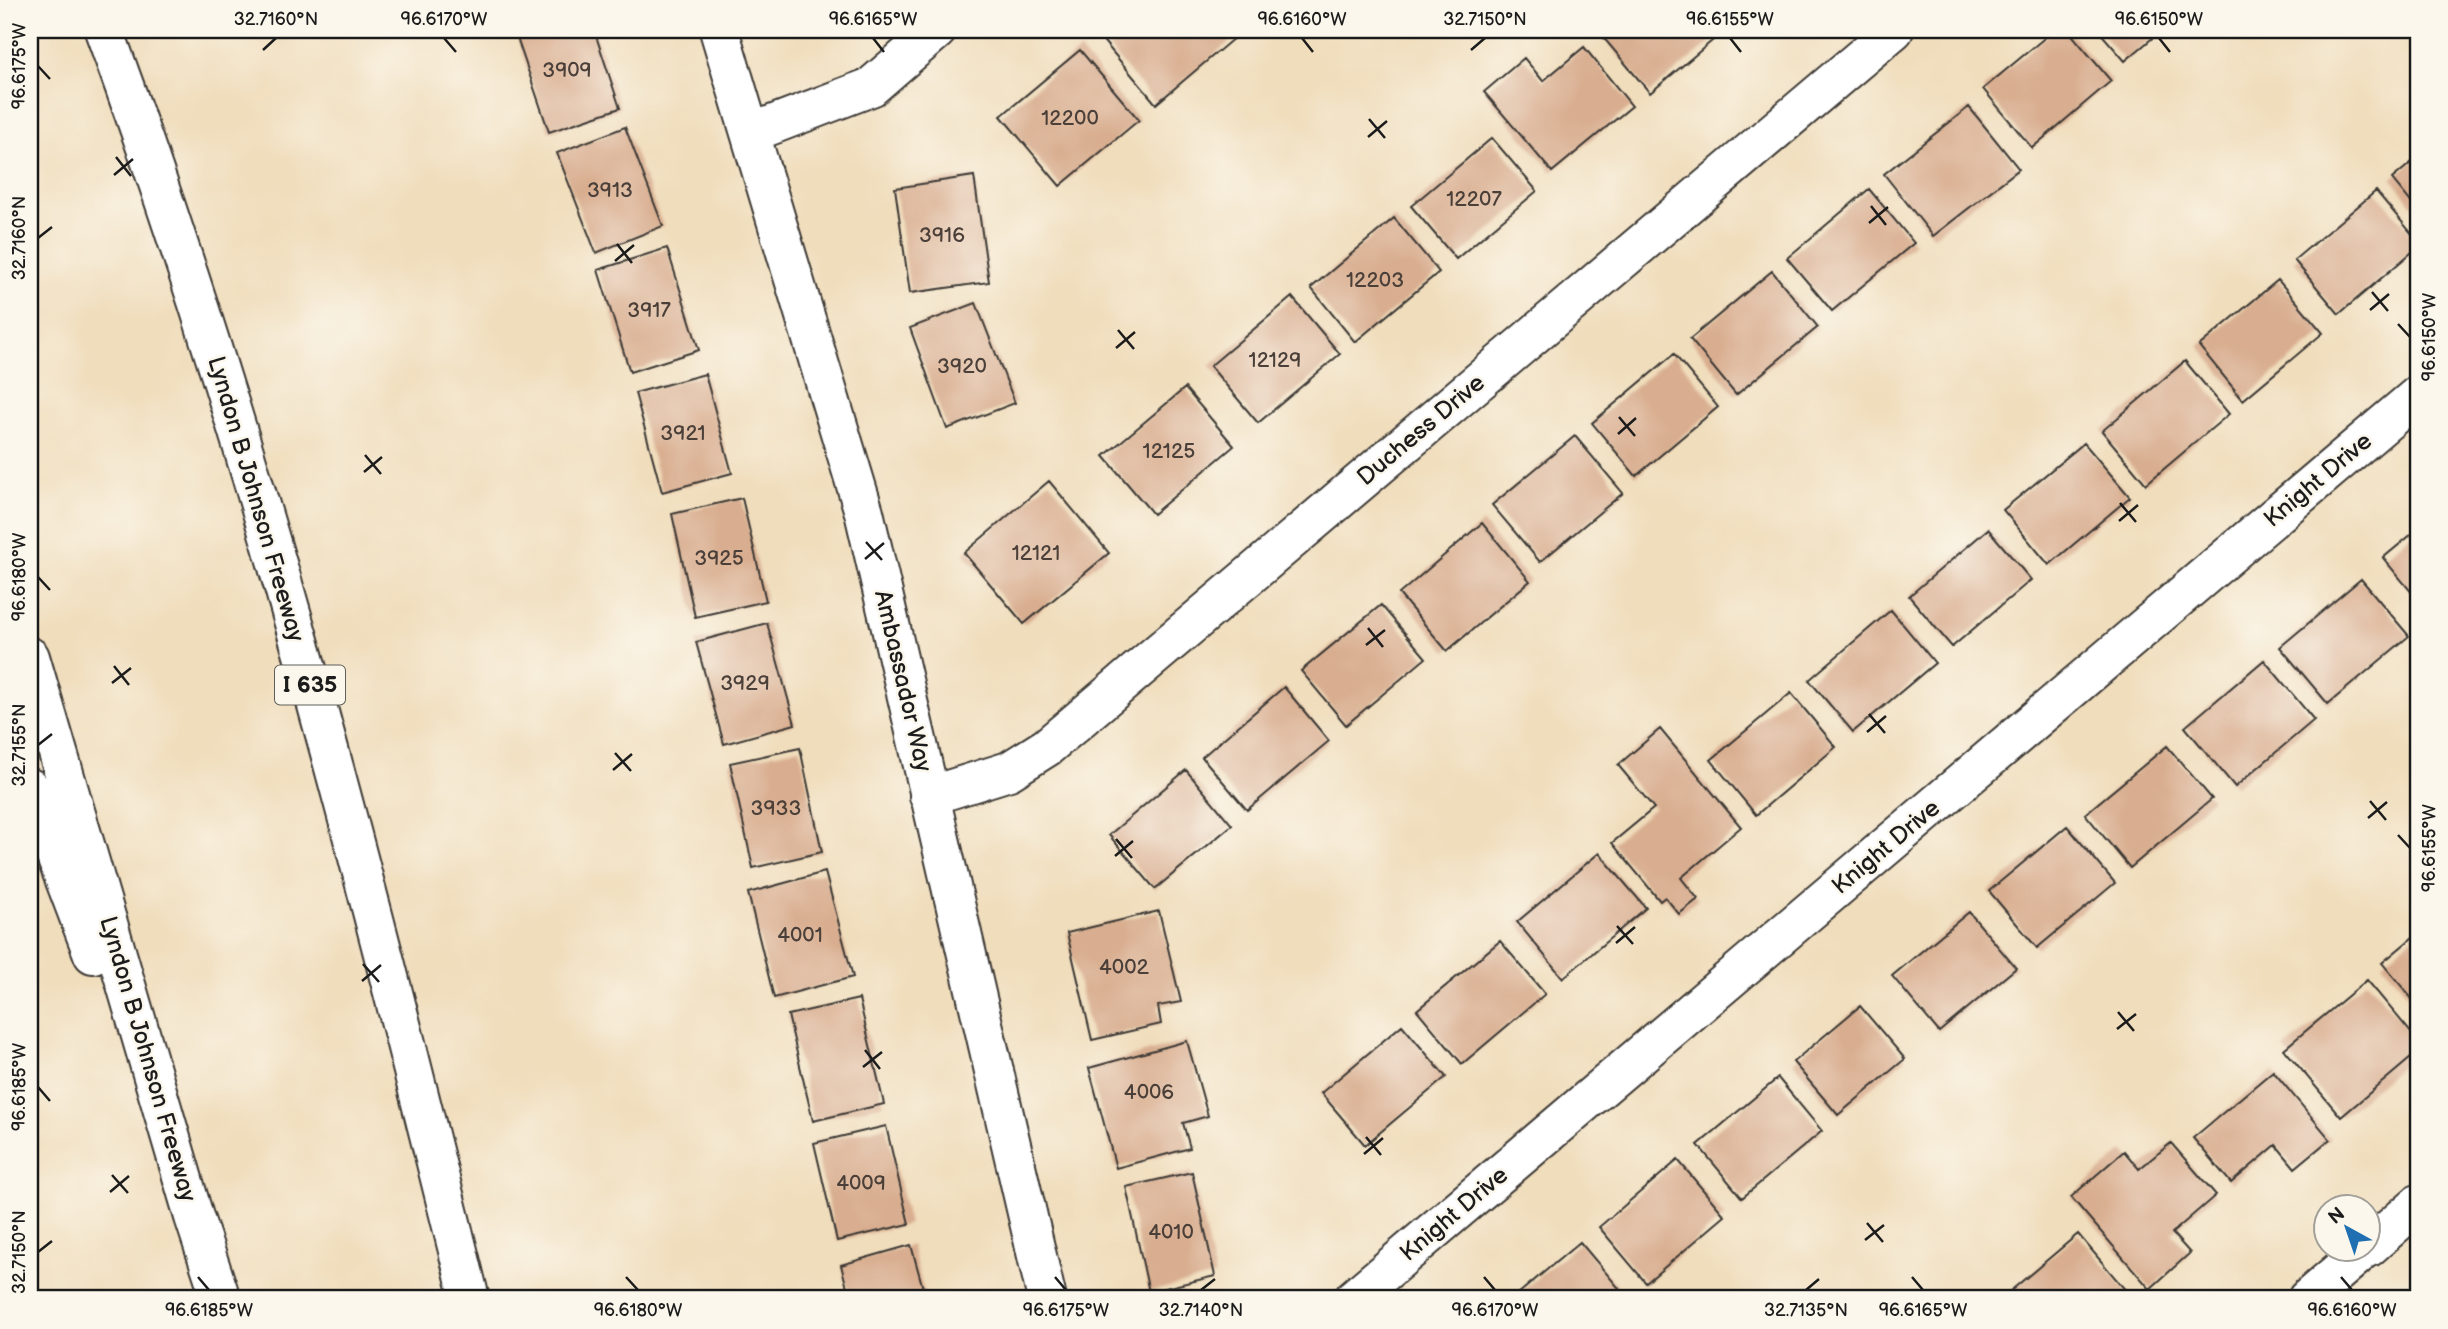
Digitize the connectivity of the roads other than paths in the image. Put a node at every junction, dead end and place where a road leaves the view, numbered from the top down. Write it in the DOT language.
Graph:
graph roads {
  1 [pos="104,30"];
  2 [pos="120,30"];
  3 [pos="719,30"];
  4 [pos="937,30"];
  5 [pos="1894,30"];
  6 [pos="122,79"];
  7 [pos="751,133"];
  8 [pos="2418,395"];
  9 [pos="30,657"];
  10 [pos="30,788"];
  11 [pos="929,796"];
  12 [pos="2418,1204"];
  13 [pos="194,1217"];
  14 [pos="2382,1235"];
  15 [pos="2351,1262"];
  16 [pos="221,1299"];
  17 [pos="470,1299"];
  18 [pos="1047,1299"];
  19 [pos="1353,1299"];
  20 [pos="2307,1299"];
  1 -- 6 [label="main road, Lyndon B Johnson Freeway / I 635"];
  2 -- 6 [label="main road"];
  3 -- 7 [label="main road, Ambassador Way"];
  4 -- 7 [label="main road"];
  5 -- 11 [label="main road, Duchess Drive"];
  6 -- 17 [label="main road, Lyndon B Johnson Freeway / I 635"];
  7 -- 11 [label="main road, Ambassador Way"];
  8 -- 19 [label="main road, Knight Drive"];
  9 -- 13 [label="main road, Lyndon B Johnson Freeway"];
  10 -- 13 [label="main road"];
  11 -- 18 [label="main road, Ambassador Way"];
  12 -- 14 [label="main road"];
  13 -- 16 [label="main road, Lyndon B Johnson Freeway"];
  15 -- 20 [label="main road"];
}
